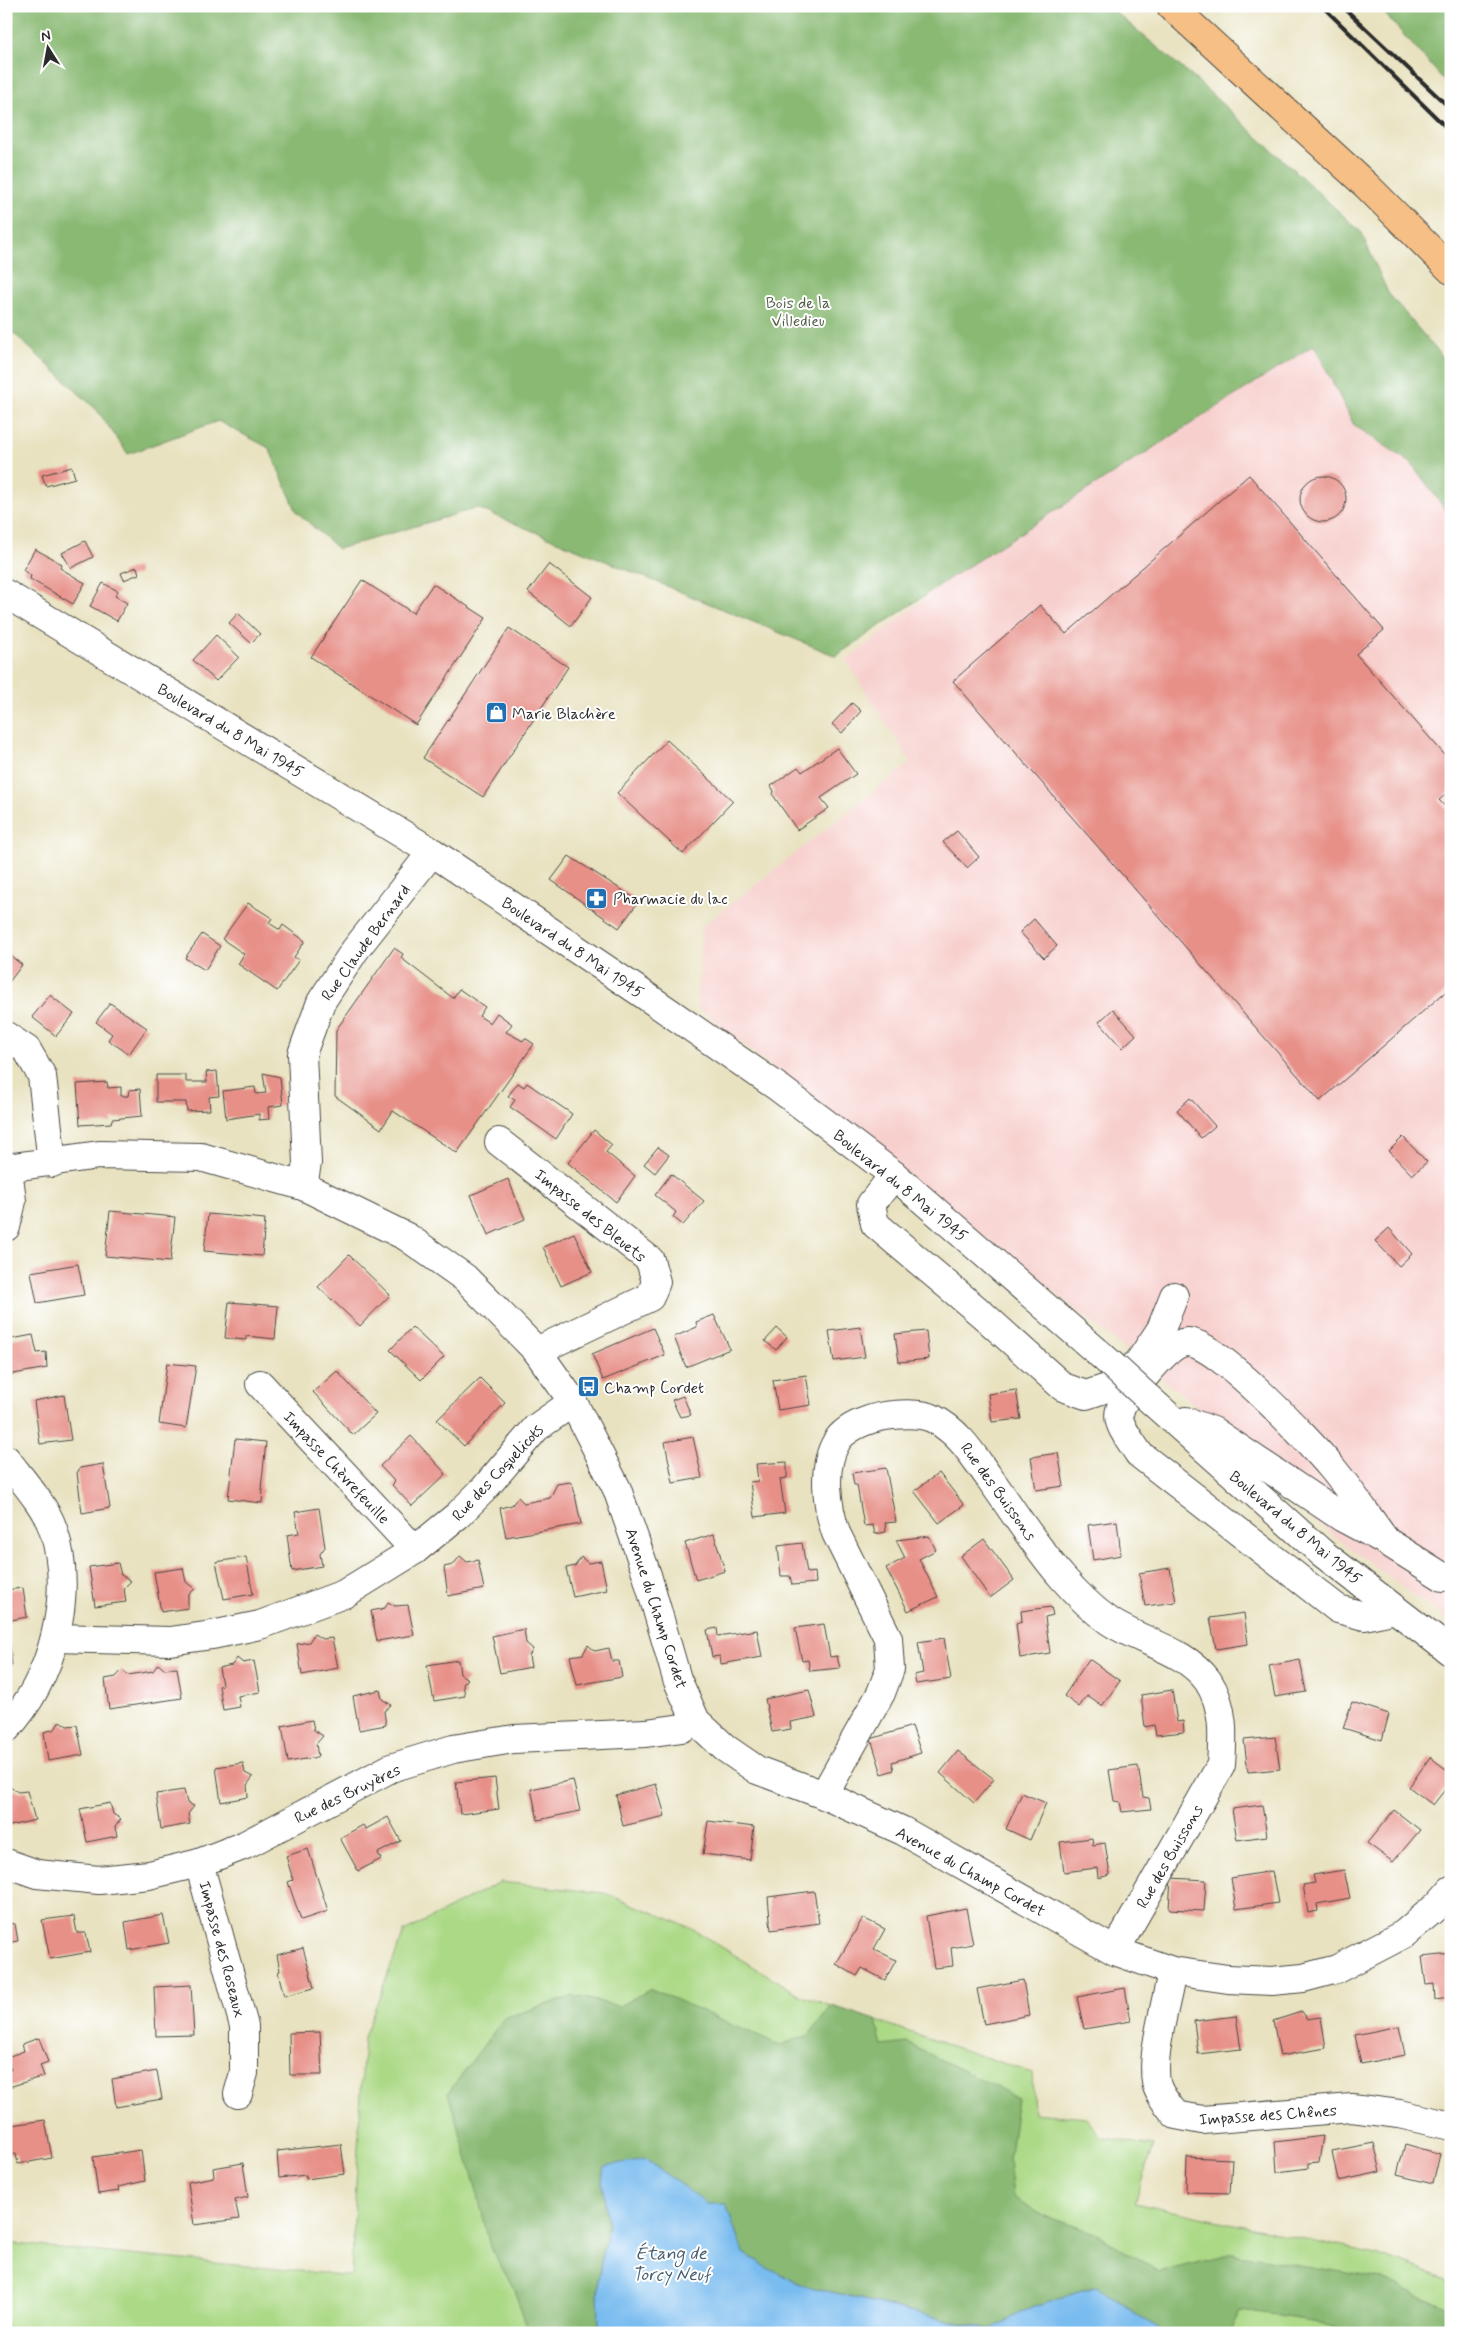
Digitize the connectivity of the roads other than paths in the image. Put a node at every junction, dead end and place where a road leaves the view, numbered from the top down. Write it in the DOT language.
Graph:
graph roads {
  1 [pos="1171,6"];
  2 [pos="1451,270"];
  3 [pos="6,594"];
  4 [pos="432,852"];
  5 [pos="6,1036"];
  6 [pos="499,1142"];
  7 [pos="52,1163"];
  8 [pos="7,1168"];
  9 [pos="894,1175"];
  10 [pos="303,1186"];
  11 [pos="6,1227"];
  12 [pos="1174,1296"];
  13 [pos="538,1351"];
  14 [pos="260,1384"];
  15 [pos="1147,1397"];
  16 [pos="573,1402"];
  17 [pos="6,1459"];
  18 [pos="1386,1541"];
  19 [pos="415,1550"];
  20 [pos="1443,1577"];
  21 [pos="1395,1609"];
  22 [pos="55,1638"];
  23 [pos="1451,1652"];
  24 [pos="696,1721"];
  25 [pos="6,1728"];
  26 [pos="824,1795"];
  27 [pos="6,1863"];
  28 [pos="199,1863"];
  29 [pos="1451,1890"];
  30 [pos="1115,1951"];
  31 [pos="1172,1971"];
  32 [pos="238,2094"];
  33 [pos="1451,2126"];
  1 -- 2 [label="main road"];
  3 -- 4 [label="street, Boulevard du 8 Mai 1945"];
  4 -- 9 [label="street, Boulevard du 8 Mai 1945"];
  4 -- 10 [label="street, Rue Claude Bernard"];
  5 -- 7 [label="street"];
  6 -- 13 [label="street, Impasse des Bleuets"];
  7 -- 8 [label="street, Avenue du Champ Cordet"];
  7 -- 10 [label="street, Avenue du Champ Cordet"];
  8 -- 11 [label="street"];
  9 -- 12 [label="street"];
  9 -- 15 [label="street, Boulevard du 8 Mai 1945, bridge"];
  10 -- 13 [label="street, Avenue du Champ Cordet"];
  13 -- 16 [label="street, Avenue du Champ Cordet"];
  14 -- 19 [label="street, Impasse Chèvrefeuille"];
  15 -- 18 [label="street"];
  15 -- 21 [label="street, Boulevard du 8 Mai 1945"];
  16 -- 19 [label="street, Rue des Coquelicots"];
  16 -- 24 [label="street, Avenue du Champ Cordet"];
  17 -- 22 [label="street"];
  18 -- 20 [label="street"];
  18 -- 21 [label="street"];
  19 -- 22 [label="street, Rue des Coquelicots"];
  21 -- 23 [label="street, Boulevard du 8 Mai 1945"];
  22 -- 25 [label="street"];
  24 -- 26 [label="street, Avenue du Champ Cordet"];
  24 -- 28 [label="street, Rue des Bruyères"];
  26 -- 30 [label="street, Avenue du Champ Cordet"];
  26 -- 30 [label="street, Rue des Buissons"];
  27 -- 28 [label="street, Rue des Bruyères"];
  28 -- 32 [label="street, Impasse des Roseaux"];
  29 -- 31 [label="street, Avenue du Champ Cordet"];
  30 -- 31 [label="street, Avenue du Champ Cordet"];
  31 -- 33 [label="street, Impasse des Chênes"];
}
